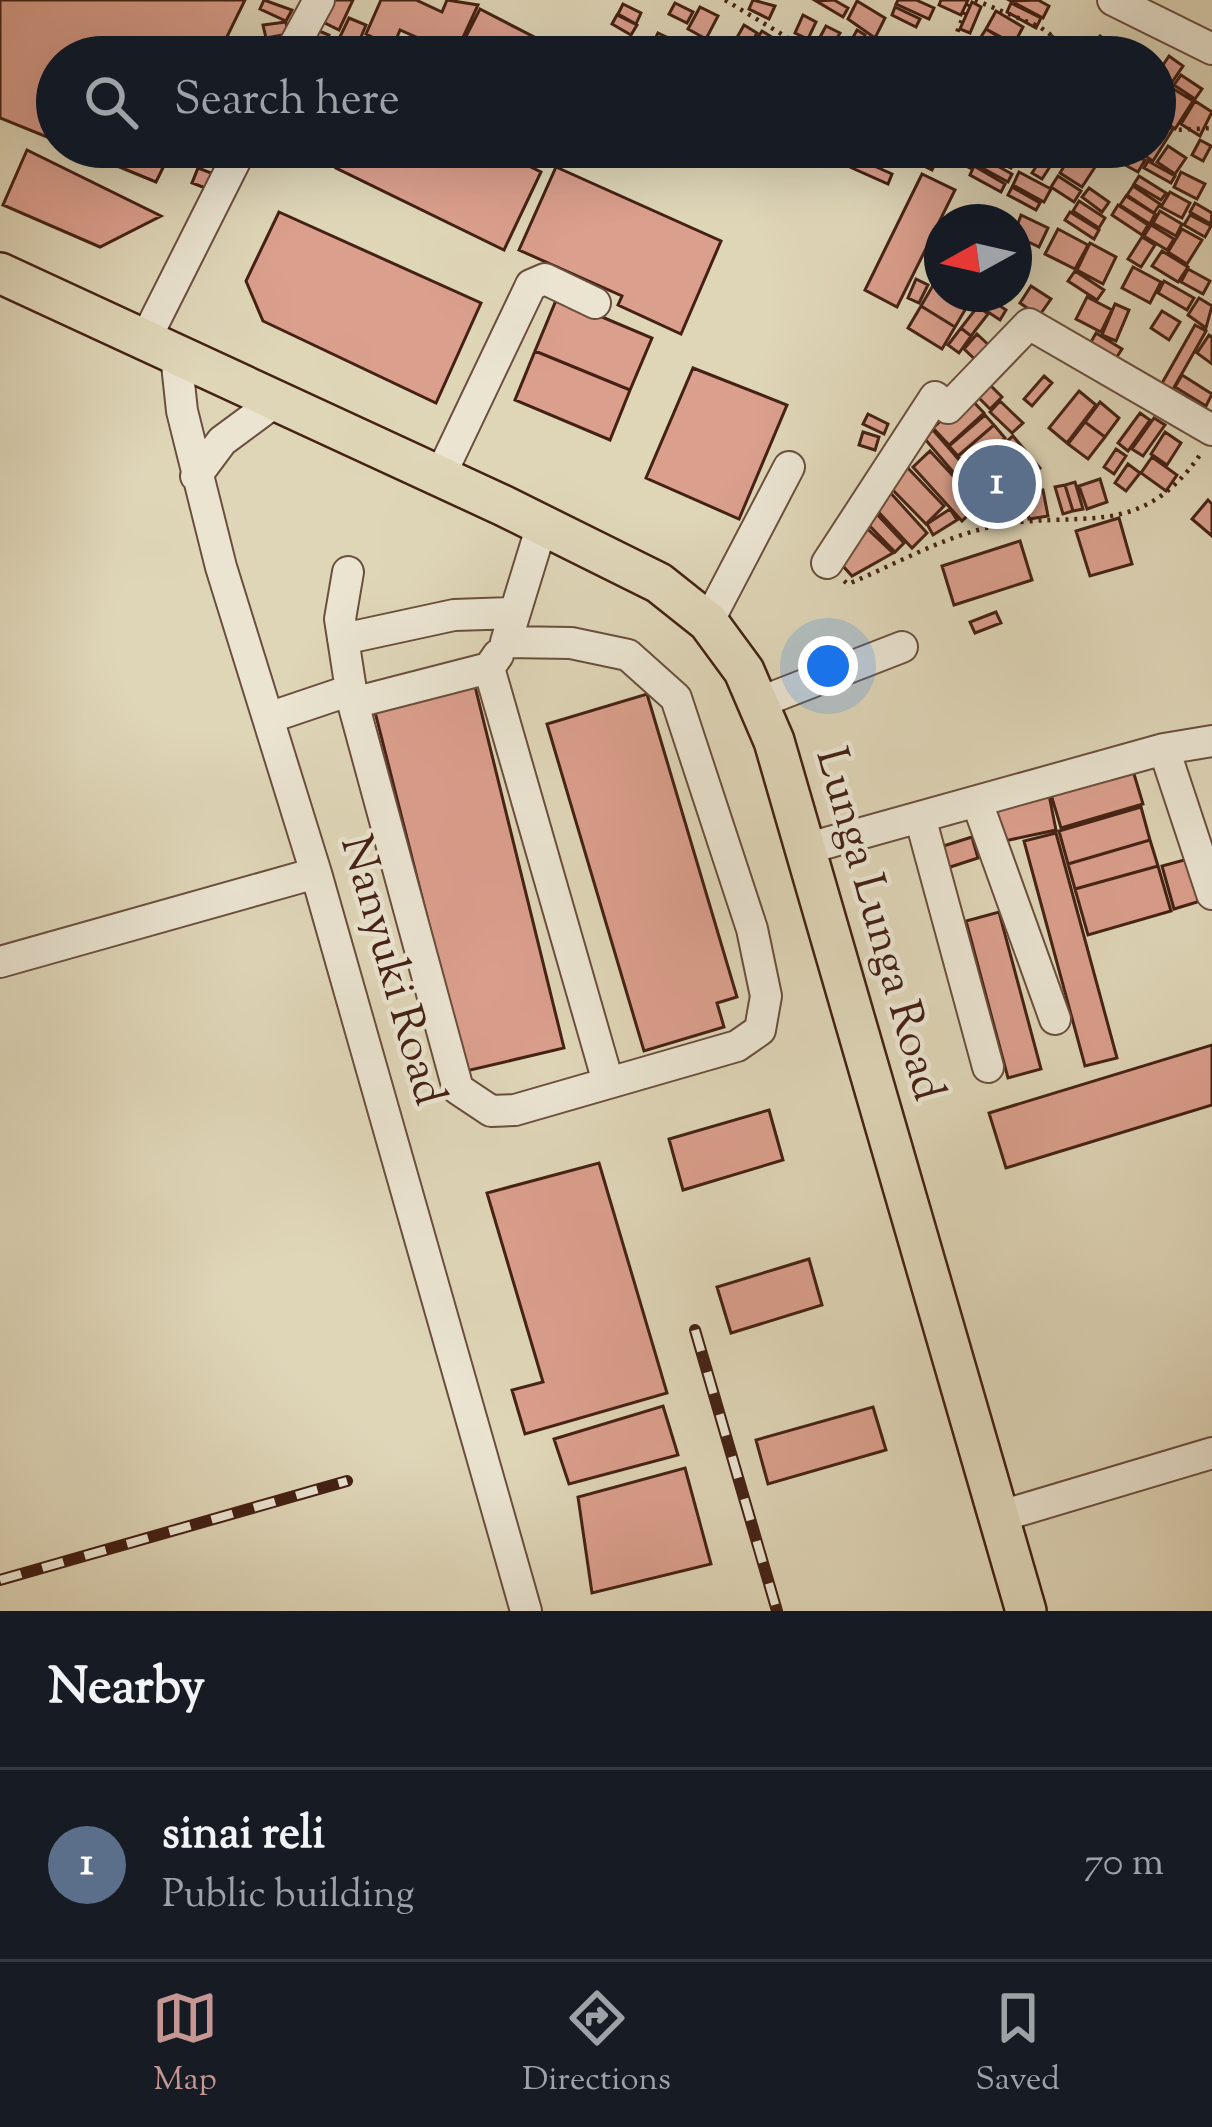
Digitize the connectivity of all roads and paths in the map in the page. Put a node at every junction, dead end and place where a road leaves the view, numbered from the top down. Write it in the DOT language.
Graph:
graph roads {
  1 [pos="320,0"];
  2 [pos="724,0"];
  3 [pos="972,0"];
  4 [pos="1114,0"];
  5 [pos="300,36"];
  6 [pos="785,36"];
  7 [pos="957,36"];
  8 [pos="1052,36"];
  9 [pos="1212,50"];
  10 [pos="1212,128"];
  11 [pos="1176,130"];
  12 [pos="233,168"];
  13 [pos="0,273"];
  14 [pos="596,303"];
  15 [pos="161,346"];
  16 [pos="276,401"];
  17 [pos="1212,434"];
  18 [pos="789,467"];
  19 [pos="196,476"];
  20 [pos="440,476"];
  21 [pos="542,525"];
  22 [pos="827,562"];
  23 [pos="348,572"];
  24 [pos="707,622"];
  25 [pos="343,639"];
  26 [pos="503,641"];
  27 [pos="902,647"];
  28 [pos="352,697"];
  29 [pos="758,703"];
  30 [pos="268,718"];
  31 [pos="1212,741"];
  32 [pos="1165,748"];
  33 [pos="977,802"];
  34 [pos="920,818"];
  35 [pos="805,848"];
  36 [pos="316,873"];
  37 [pos="1212,894"];
  38 [pos="0,962"];
  39 [pos="1055,1019"];
  40 [pos="988,1066"];
  41 [pos="608,1082"];
  42 [pos="1212,1453"];
  43 [pos="998,1517"];
  44 [pos="526,1611"];
  45 [pos="1026,1611"];
  1 -- 5 [label="street"];
  2 -- 6 [label="path"];
  3 -- 7 [label="path"];
  3 -- 8 [label="path"];
  4 -- 9 [label="street"];
  10 -- 11 [label="path"];
  12 -- 15 [label="street"];
  13 -- 15 [label="main road, Lunga Lunga Road"];
  14 -- 20 [label="street"];
  15 -- 16 [label="main road, Lunga Lunga Road"];
  15 -- 19 [label="street, Nanyuki Road"];
  16 -- 19 [label="street"];
  16 -- 20 [label="main road, Lunga Lunga Road"];
  17 -- 22 [label="path"];
  17 -- 22 [label="street"];
  18 -- 24 [label="street"];
  19 -- 30 [label="street, Nanyuki Road"];
  20 -- 21 [label="main road, Lunga Lunga Road"];
  21 -- 24 [label="main road, Lunga Lunga Road"];
  21 -- 26 [label="street"];
  23 -- 25 [label="street"];
  24 -- 29 [label="main road, Lunga Lunga Road"];
  25 -- 26 [label="street"];
  25 -- 28 [label="street"];
  26 -- 28 [label="street"];
  26 -- 41 [label="street"];
  26 -- 41 [label="street"];
  27 -- 29 [label="street"];
  28 -- 30 [label="street"];
  28 -- 41 [label="street"];
  29 -- 35 [label="main road, Lunga Lunga Road"];
  30 -- 36 [label="street, Nanyuki Road"];
  31 -- 32 [label="street"];
  32 -- 33 [label="street"];
  32 -- 37 [label="street"];
  33 -- 34 [label="street"];
  33 -- 39 [label="street"];
  34 -- 35 [label="street"];
  34 -- 40 [label="street"];
  35 -- 43 [label="main road, Lunga Lunga Road"];
  36 -- 38 [label="street"];
  36 -- 44 [label="street, Nanyuki Road"];
  42 -- 43 [label="street"];
  43 -- 45 [label="main road, Lunga Lunga Road"];
}
